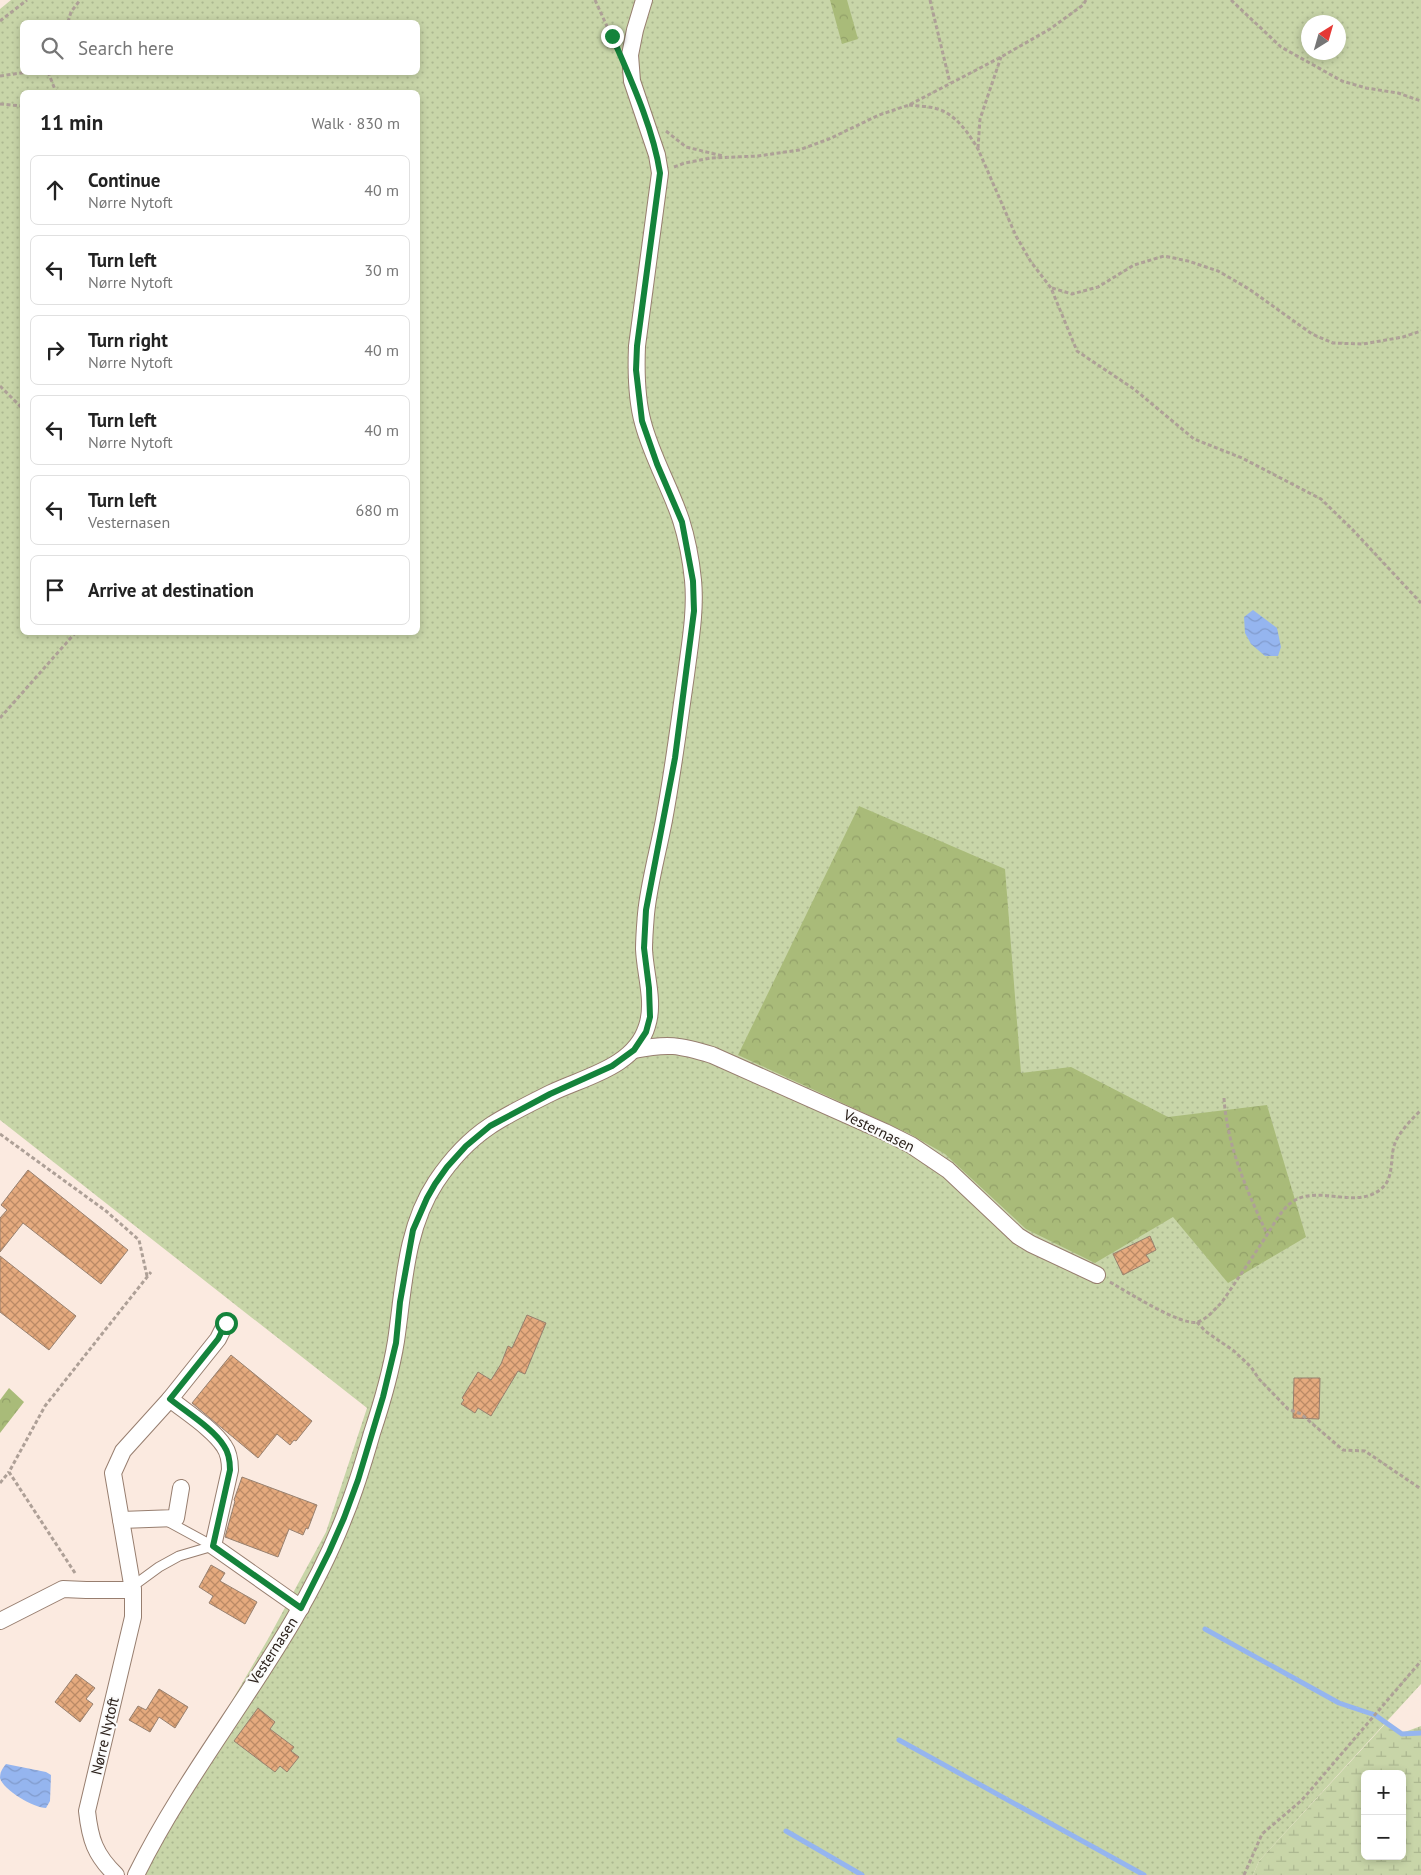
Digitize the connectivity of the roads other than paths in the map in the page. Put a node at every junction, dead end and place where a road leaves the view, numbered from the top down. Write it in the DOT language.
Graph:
graph roads {
  1 [pos="644,0"];
  2 [pos="634,1050"];
  3 [pos="1098,1275"];
  4 [pos="226,1323"];
  5 [pos="170,1399"];
  6 [pos="181,1488"];
  7 [pos="161,1518"];
  8 [pos="121,1520"];
  9 [pos="213,1546"];
  10 [pos="133,1588"];
  11 [pos="301,1608"];
  12 [pos="0,1621"];
  13 [pos="116,1875"];
  14 [pos="136,1875"];
  1 -- 2 [label="street, Vesternasen"];
  2 -- 3 [label="street, Vesternasen"];
  2 -- 11 [label="street, Vesternasen"];
  4 -- 5 [label="street, Nørre Nytoft"];
  5 -- 8 [label="street, Nørre Nytoft"];
  5 -- 9 [label="street"];
  6 -- 7 [label="street"];
  7 -- 8 [label="street"];
  7 -- 9 [label="lane"];
  8 -- 10 [label="street, Nørre Nytoft"];
  9 -- 10 [label="lane"];
  9 -- 11 [label="street"];
  10 -- 12 [label="street"];
  10 -- 13 [label="street, Nørre Nytoft"];
  11 -- 14 [label="street, Vesternasen"];
}
